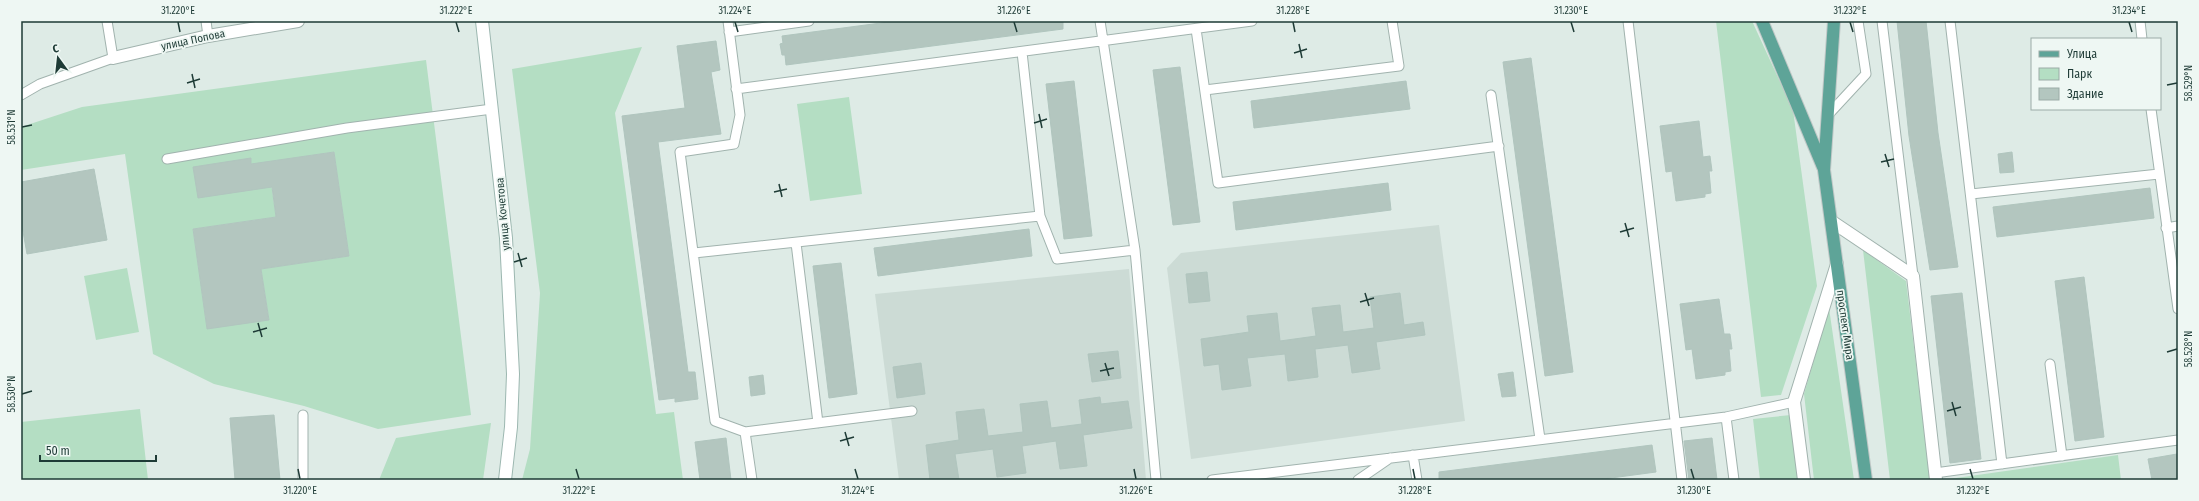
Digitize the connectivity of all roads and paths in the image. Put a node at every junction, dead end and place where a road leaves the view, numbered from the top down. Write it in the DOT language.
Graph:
graph roads {
  1 [pos="106,21"];
  2 [pos="206,21"];
  3 [pos="298,21"];
  4 [pos="482,21"];
  5 [pos="728,21"];
  6 [pos="809,21"];
  7 [pos="1100,21"];
  8 [pos="1252,21"];
  9 [pos="1392,21"];
  10 [pos="1628,21"];
  11 [pos="1762,21"];
  12 [pos="1834,21"];
  13 [pos="1858,21"];
  14 [pos="1882,21"];
  15 [pos="1950,21"];
  16 [pos="2140,21"];
  17 [pos="1196,28"];
  18 [pos="729,32"];
  19 [pos="208,36"];
  20 [pos="2142,38"];
  21 [pos="1102,41"];
  22 [pos="1022,52"];
  23 [pos="113,58"];
  24 [pos="736,89"];
  25 [pos="1205,90"];
  26 [pos="21,95"];
  27 [pos="1491,95"];
  28 [pos="492,109"];
  29 [pos="2151,110"];
  30 [pos="1828,115"];
  31 [pos="1499,146"];
  32 [pos="167,159"];
  33 [pos="1824,170"];
  34 [pos="2159,174"];
  35 [pos="1971,194"];
  36 [pos="1040,216"];
  37 [pos="1831,221"];
  38 [pos="2178,226"];
  39 [pos="2166,228"];
  40 [pos="796,243"];
  41 [pos="1135,250"];
  42 [pos="694,253"];
  43 [pos="1837,264"];
  44 [pos="1913,276"];
  45 [pos="2178,309"];
  46 [pos="2050,364"];
  47 [pos="1794,402"];
  48 [pos="912,411"];
  49 [pos="303,415"];
  50 [pos="1726,417"];
  51 [pos="818,423"];
  52 [pos="1675,423"];
  53 [pos="745,432"];
  54 [pos="1540,439"];
  55 [pos="2178,440"];
  56 [pos="1413,455"];
  57 [pos="2062,456"];
  58 [pos="1391,458"];
  59 [pos="2002,464"];
  60 [pos="1936,476"];
  61 [pos="303,480"];
  62 [pos="505,480"];
  63 [pos="752,480"];
  64 [pos="1156,480"];
  65 [pos="1212,480"];
  66 [pos="1358,480"];
  67 [pos="1416,480"];
  68 [pos="1682,480"];
  69 [pos="1734,480"];
  70 [pos="1804,480"];
  71 [pos="1866,480"];
  1 -- 23 [label="lane"];
  2 -- 19 [label="lane"];
  3 -- 19 [label="street, улица Попова"];
  4 -- 28 [label="street, улица Кочетова"];
  5 -- 18 [label="lane"];
  6 -- 18 [label="lane"];
  7 -- 21 [label="lane"];
  8 -- 17 [label="lane"];
  9 -- 25 [label="lane"];
  10 -- 52 [label="lane"];
  11 -- 33 [label="main road, проспект Мира"];
  12 -- 30 [label="main road, проспект Мира"];
  13 -- 30 [label="lane"];
  14 -- 44 [label="lane"];
  15 -- 35 [label="lane"];
  16 -- 20 [label="lane"];
  17 -- 21 [label="lane"];
  17 -- 25 [label="lane"];
  18 -- 24 [label="lane"];
  19 -- 23 [label="street, улица Попова"];
  21 -- 22 [label="lane"];
  21 -- 41 [label="lane"];
  22 -- 24 [label="lane"];
  22 -- 36 [label="lane"];
  23 -- 26 [label="lane"];
  24 -- 42 [label="lane"];
  25 -- 31 [label="lane"];
  27 -- 31 [label="lane"];
  28 -- 32 [label="lane"];
  28 -- 62 [label="street, улица Кочетова"];
  29 -- 34 [label="lane"];
  30 -- 33 [label="main road, проспект Мира"];
  31 -- 54 [label="lane"];
  33 -- 37 [label="main road, проспект Мира"];
  34 -- 35 [label="lane"];
  34 -- 39 [label="lane"];
  35 -- 59 [label="lane"];
  36 -- 40 [label="lane"];
  36 -- 41 [label="lane"];
  37 -- 43 [label="main road, проспект Мира"];
  37 -- 44 [label="street"];
  38 -- 39 [label="lane"];
  39 -- 45 [label="lane"];
  40 -- 42 [label="lane"];
  40 -- 51 [label="lane"];
  41 -- 64 [label="lane"];
  42 -- 53 [label="lane"];
  43 -- 47 [label="street"];
  43 -- 71 [label="main road, проспект Мира"];
  44 -- 60 [label="street"];
  46 -- 57 [label="lane"];
  47 -- 50 [label="lane"];
  47 -- 70 [label="street"];
  48 -- 51 [label="lane"];
  49 -- 61 [label="lane"];
  50 -- 52 [label="lane"];
  50 -- 69 [label="lane"];
  51 -- 53 [label="lane"];
  52 -- 54 [label="lane"];
  52 -- 68 [label="lane"];
  53 -- 63 [label="lane"];
  54 -- 56 [label="lane"];
  55 -- 57 [label="lane"];
  56 -- 58 [label="lane"];
  56 -- 67 [label="lane"];
  57 -- 59 [label="lane"];
  58 -- 65 [label="lane"];
  58 -- 66 [label="lane"];
  59 -- 60 [label="lane"];
}
